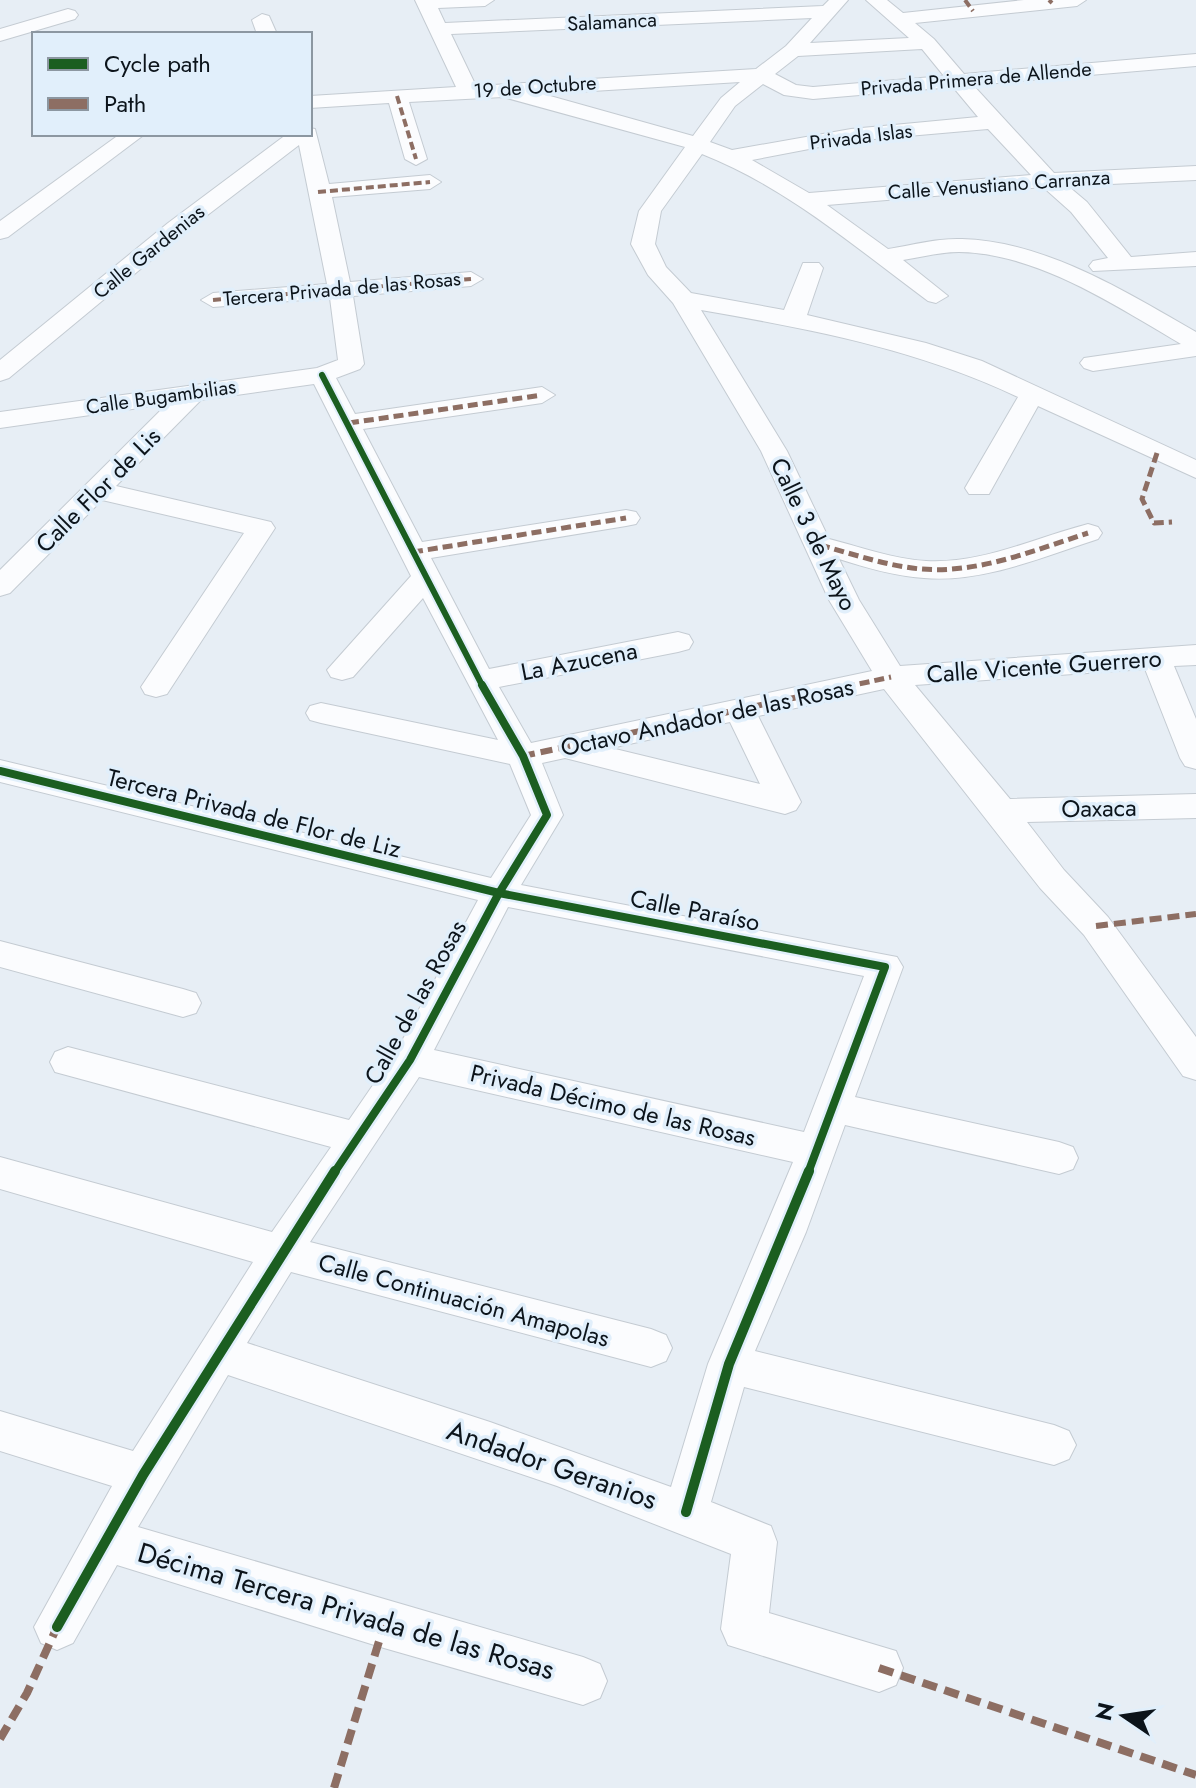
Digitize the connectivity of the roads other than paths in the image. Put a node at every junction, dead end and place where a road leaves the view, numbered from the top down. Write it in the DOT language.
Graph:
graph roads {
  1 [pos="485,0"];
  2 [pos="875,0"];
  3 [pos="1077,0"];
  4 [pos="425,1"];
  5 [pos="1050,2"];
  6 [pos="835,6"];
  7 [pos="969,6"];
  8 [pos="68,15"];
  9 [pos="902,19"];
  10 [pos="441,29"];
  11 [pos="0,35"];
  12 [pos="927,43"];
  13 [pos="793,50"];
  14 [pos="1196,60"];
  15 [pos="761,75"];
  16 [pos="958,80"];
  17 [pos="498,89"];
  18 [pos="469,92"];
  19 [pos="397,96"];
  20 [pos="312,102"];
  21 [pos="993,122"];
  22 [pos="131,136"];
  23 [pos="297,136"];
  24 [pos="307,136"];
  25 [pos="696,145"];
  26 [pos="730,157"];
  27 [pos="416,159"];
  28 [pos="1196,173"];
  29 [pos="1048,180"];
  30 [pos="430,182"];
  31 [pos="318,192"];
  32 [pos="802,200"];
  33 [pos="0,209"];
  34 [pos="25,215"];
  35 [pos="0,232"];
  36 [pos="882,257"];
  37 [pos="1196,259"];
  38 [pos="1125,264"];
  39 [pos="811,268"];
  40 [pos="1053,270"];
  41 [pos="471,279"];
  42 [pos="338,289"];
  43 [pos="936,296"];
  44 [pos="683,299"];
  45 [pos="213,300"];
  46 [pos="793,319"];
  47 [pos="1196,342"];
  48 [pos="1196,349"];
  49 [pos="1093,363"];
  50 [pos="0,373"];
  51 [pos="322,375"];
  52 [pos="195,391"];
  53 [pos="542,395"];
  54 [pos="1031,396"];
  55 [pos="0,420"];
  56 [pos="349,423"];
  57 [pos="1196,470"];
  58 [pos="979,488"];
  59 [pos="100,491"];
  60 [pos="626,518"];
  61 [pos="1088,533"];
  62 [pos="820,545"];
  63 [pos="420,565"];
  64 [pos="0,587"];
  65 [pos="678,642"];
  66 [pos="1196,655"];
  67 [pos="1156,658"];
  68 [pos="342,670"];
  69 [pos="891,677"];
  70 [pos="480,681"];
  71 [pos="156,687"];
  72 [pos="740,710"];
  73 [pos="321,713"];
  74 [pos="564,748"];
  75 [pos="523,756"];
  76 [pos="1196,758"];
  77 [pos="0,771"];
  78 [pos="1196,806"];
  79 [pos="1001,811"];
  80 [pos="499,893"];
  81 [pos="0,954"];
  82 [pos="183,1003"];
  83 [pos="410,1060"];
  84 [pos="68,1062"];
  85 [pos="1196,1065"];
  86 [pos="833,1107"];
  87 [pos="358,1138"];
  88 [pos="817,1151"];
  89 [pos="1059,1158"];
  90 [pos="0,1173"];
  91 [pos="281,1252"];
  92 [pos="651,1348"];
  93 [pos="221,1354"];
  94 [pos="729,1364"];
  95 [pos="0,1431"];
  96 [pos="1054,1445"];
  97 [pos="143,1475"];
  98 [pos="686,1512"];
  99 [pos="109,1540"];
  100 [pos="57,1627"];
  101 [pos="879,1668"];
  102 [pos="583,1681"];
  1 -- 4 [label="street"];
  2 -- 9 [label="street"];
  3 -- 5 [label="street"];
  4 -- 10 [label="street"];
  5 -- 7 [label="street"];
  6 -- 10 [label="street, Salamanca"];
  6 -- 13 [label="street, Calle 3 de Mayo"];
  7 -- 9 [label="street"];
  8 -- 11 [label="street"];
  9 -- 12 [label="street"];
  10 -- 18 [label="street"];
  12 -- 13 [label="street"];
  12 -- 16 [label="street"];
  13 -- 15 [label="street, Calle 3 de Mayo"];
  14 -- 16 [label="street, Privada Primera de Allende"];
  15 -- 16 [label="street, Privada Primera de Allende"];
  15 -- 17 [label="street, 19 de Octubre"];
  15 -- 25 [label="street, Calle 3 de Mayo"];
  16 -- 21 [label="street"];
  17 -- 18 [label="street, 19 de Octubre"];
  17 -- 25 [label="street"];
  18 -- 19 [label="street, 19 de Octubre"];
  19 -- 20 [label="street, 19 de Octubre"];
  19 -- 27 [label="street"];
  21 -- 26 [label="street, Privada Islas"];
  21 -- 29 [label="street"];
  22 -- 34 [label="street"];
  23 -- 50 [label="street, Calle Gardenias"];
  24 -- 31 [label="street"];
  25 -- 26 [label="street"];
  25 -- 44 [label="street, Calle 3 de Mayo"];
  26 -- 32 [label="street"];
  28 -- 29 [label="street, Calle Venustiano Carranza"];
  29 -- 32 [label="street, Calle Venustiano Carranza"];
  29 -- 38 [label="street"];
  30 -- 31 [label="street"];
  31 -- 42 [label="street"];
  32 -- 36 [label="street"];
  33 -- 34 [label="street"];
  34 -- 35 [label="street"];
  36 -- 40 [label="street"];
  36 -- 43 [label="street"];
  37 -- 38 [label="street"];
  38 -- 40 [label="street"];
  39 -- 46 [label="street"];
  40 -- 47 [label="street"];
  41 -- 42 [label="street, Tercera Privada de las Rosas"];
  42 -- 45 [label="street, Tercera Privada de las Rosas"];
  42 -- 51 [label="street"];
  44 -- 46 [label="street"];
  44 -- 62 [label="street, Calle 3 de Mayo"];
  46 -- 54 [label="street"];
  48 -- 49 [label="street"];
  51 -- 52 [label="street, Calle Bugambilias"];
  51 -- 56 [label="street, Calle de las Rosas"];
  52 -- 55 [label="street, Calle Bugambilias"];
  52 -- 59 [label="street, Calle Flor de Lis"];
  53 -- 56 [label="street"];
  54 -- 57 [label="street"];
  54 -- 58 [label="street"];
  56 -- 63 [label="street, Calle de las Rosas"];
  59 -- 64 [label="street, Calle Flor de Lis"];
  59 -- 71 [label="street"];
  60 -- 63 [label="street"];
  61 -- 62 [label="street"];
  62 -- 69 [label="street, Calle 3 de Mayo"];
  63 -- 68 [label="street"];
  63 -- 70 [label="street, Calle de las Rosas"];
  65 -- 70 [label="street, La Azucena"];
  66 -- 67 [label="street, Calle Vicente Guerrero"];
  67 -- 69 [label="street, Calle Vicente Guerrero"];
  67 -- 76 [label="street"];
  69 -- 72 [label="street, Octavo Andador de las Rosas"];
  69 -- 79 [label="street, Calle 3 de Mayo"];
  70 -- 75 [label="street, Calle de las Rosas"];
  72 -- 74 [label="street, Octavo Andador de las Rosas"];
  72 -- 74 [label="street"];
  73 -- 75 [label="street"];
  74 -- 75 [label="street, Octavo Andador de las Rosas"];
  75 -- 80 [label="street, Calle de las Rosas"];
  77 -- 80 [label="street, Tercera Privada de Flor de Liz"];
  78 -- 79 [label="street, Oaxaca"];
  79 -- 85 [label="street, Calle 3 de Mayo"];
  80 -- 83 [label="street, Calle de las Rosas"];
  80 -- 86 [label="street, Calle Paraíso"];
  81 -- 82 [label="street"];
  83 -- 87 [label="street, Calle de las Rosas"];
  83 -- 88 [label="street, Privada Décimo de las Rosas"];
  84 -- 87 [label="street"];
  86 -- 88 [label="street"];
  86 -- 89 [label="street"];
  87 -- 91 [label="street, Calle de las Rosas"];
  88 -- 94 [label="street"];
  90 -- 91 [label="street, Calle Continuación Amapolas"];
  91 -- 92 [label="street, Calle Continuación Amapolas"];
  91 -- 93 [label="street, Calle de las Rosas"];
  93 -- 97 [label="street, Calle de las Rosas"];
  93 -- 98 [label="street, Andador Geranios"];
  94 -- 96 [label="street"];
  94 -- 98 [label="street"];
  95 -- 97 [label="street"];
  97 -- 99 [label="street, Calle de las Rosas"];
  98 -- 101 [label="street, Andador Geranios"];
  99 -- 100 [label="street, Calle de las Rosas"];
  99 -- 102 [label="street, Décima Tercera Privada de las Rosas"];
}
